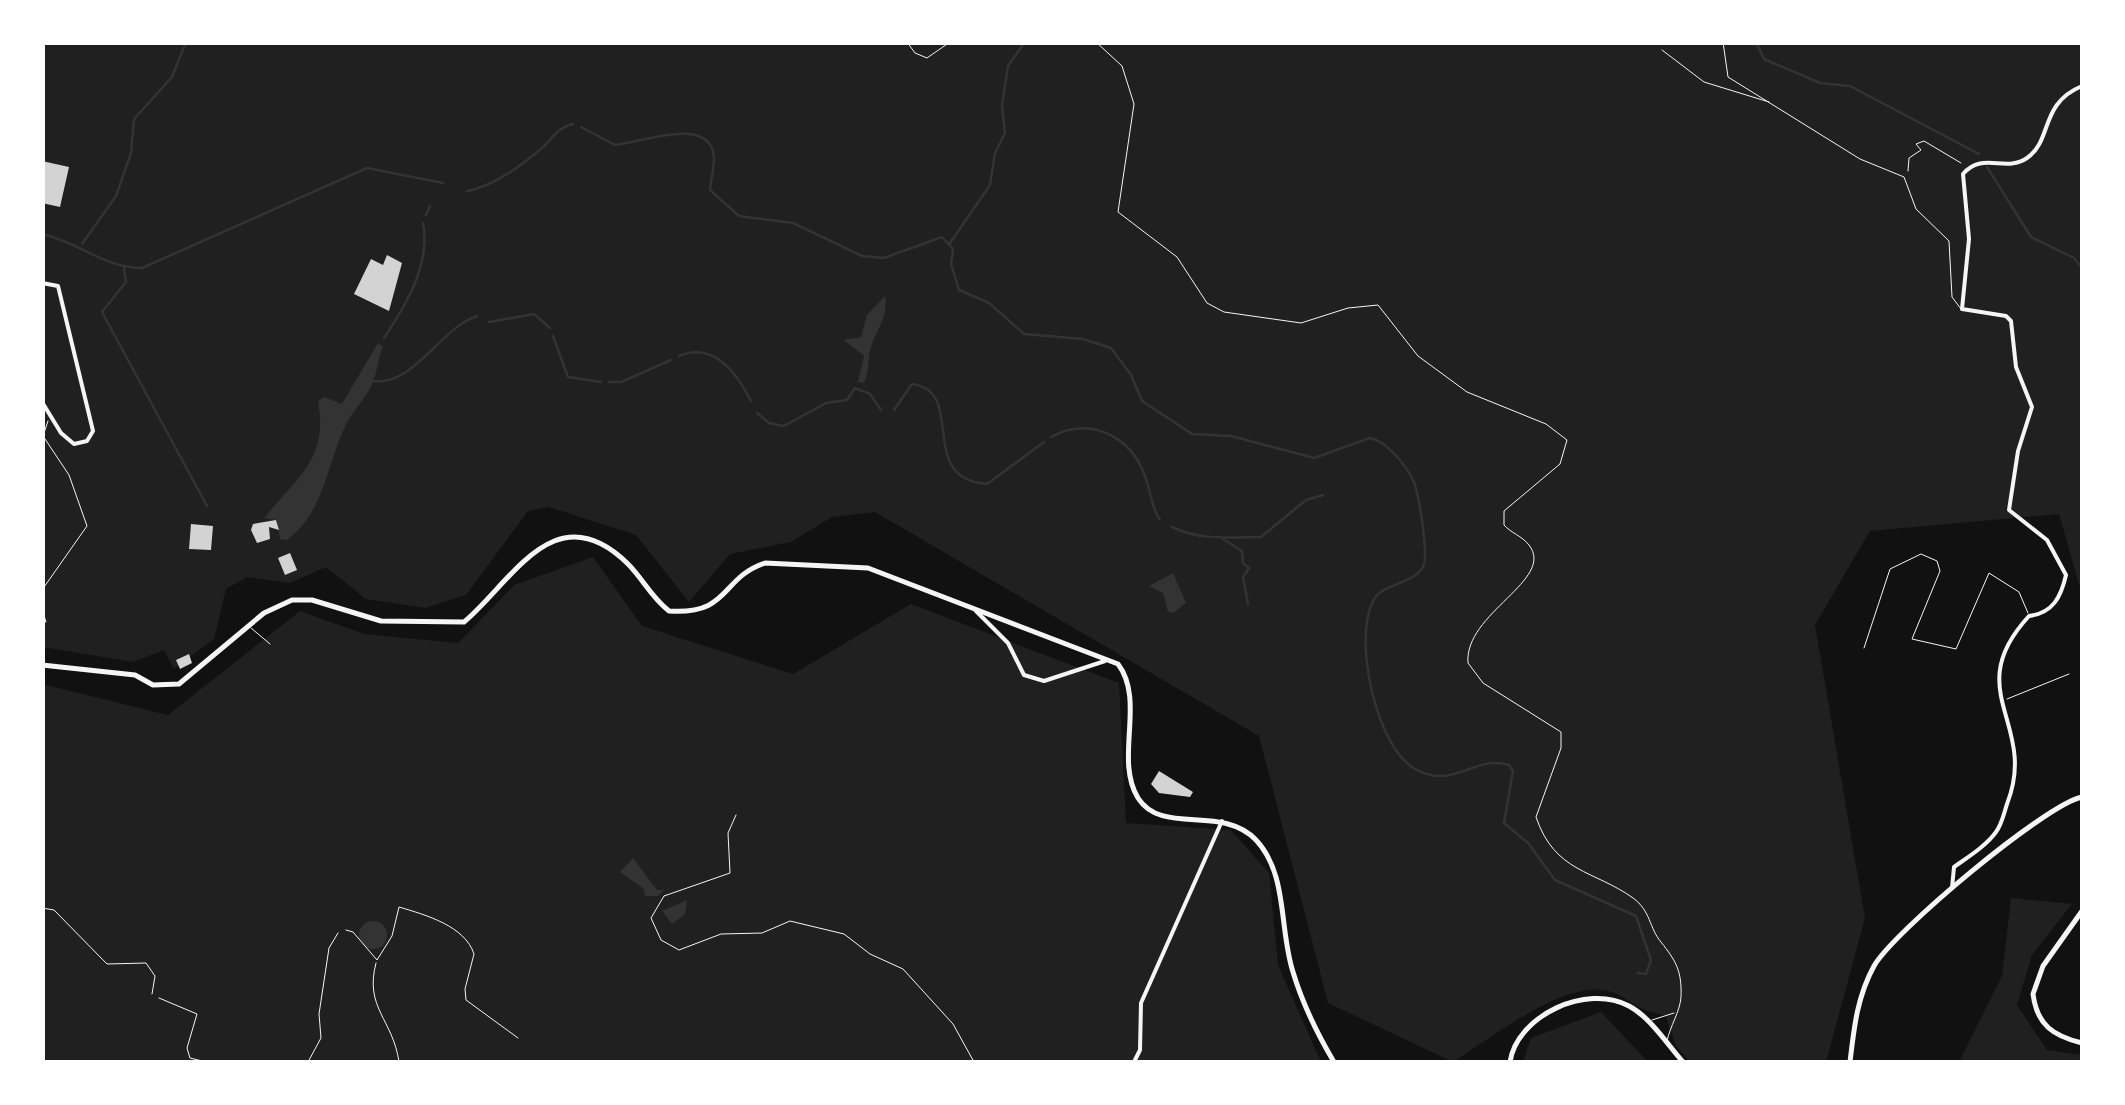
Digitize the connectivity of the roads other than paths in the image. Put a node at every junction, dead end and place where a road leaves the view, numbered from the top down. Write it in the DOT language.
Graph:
graph roads {
  1 [pos="907,42"];
  2 [pos="950,42"];
  3 [pos="1096,42"];
  4 [pos="1723,42"];
  5 [pos="1662,50"];
  6 [pos="2082,86"];
  7 [pos="1772,103"];
  8 [pos="42,283"];
  9 [pos="1962,309"];
  10 [pos="42,402"];
  11 [pos="51,418"];
  12 [pos="42,590"];
  13 [pos="972,608"];
  14 [pos="42,609"];
  15 [pos="2029,616"];
  16 [pos="42,622"];
  17 [pos="248,626"];
  18 [pos="270,644"];
  19 [pos="1864,648"];
  20 [pos="1107,660"];
  21 [pos="42,665"];
  22 [pos="2069,674"];
  23 [pos="2000,702"];
  24 [pos="2082,797"];
  25 [pos="736,814"];
  26 [pos="1222,821"];
  27 [pos="1952,888"];
  28 [pos="42,908"];
  29 [pos="2082,912"];
  30 [pos="346,930"];
  31 [pos="377,960"];
  32 [pos="152,994"];
  33 [pos="1677,1011"];
  34 [pos="1647,1021"];
  35 [pos="518,1038"];
  36 [pos="2082,1043"];
  37 [pos="1667,1044"];
  38 [pos="399,1062"];
  39 [pos="974,1062"];
  40 [pos="1134,1062"];
  41 [pos="1334,1062"];
  42 [pos="1510,1062"];
  43 [pos="1682,1062"];
  44 [pos="1850,1062"];
  1 -- 2 [label="lane"];
  3 -- 33 [label="lane"];
  4 -- 7 [label="lane"];
  5 -- 7 [label="lane"];
  6 -- 9 [label="street"];
  7 -- 9 [label="lane"];
  8 -- 11 [label="street"];
  9 -- 15 [label="street"];
  10 -- 11 [label="street"];
  11 -- 12 [label="lane"];
  13 -- 17 [label="main road"];
  13 -- 20 [label="main road"];
  13 -- 20 [label="street"];
  14 -- 16 [label="lane"];
  15 -- 19 [label="lane"];
  15 -- 23 [label="street"];
  17 -- 18 [label="lane"];
  17 -- 21 [label="main road"];
  20 -- 26 [label="main road"];
  22 -- 23 [label="lane"];
  23 -- 27 [label="street"];
  24 -- 27 [label="main road"];
  25 -- 39 [label="lane"];
  26 -- 40 [label="street"];
  26 -- 41 [label="main road"];
  27 -- 44 [label="main road"];
  28 -- 32 [label="lane"];
  29 -- 36 [label="main road"];
  30 -- 31 [label="lane"];
  31 -- 35 [label="lane"];
  31 -- 38 [label="lane"];
  33 -- 34 [label="lane"];
  33 -- 37 [label="lane"];
  34 -- 37 [label="main road"];
  34 -- 42 [label="main road"];
  37 -- 43 [label="main road"];
}
